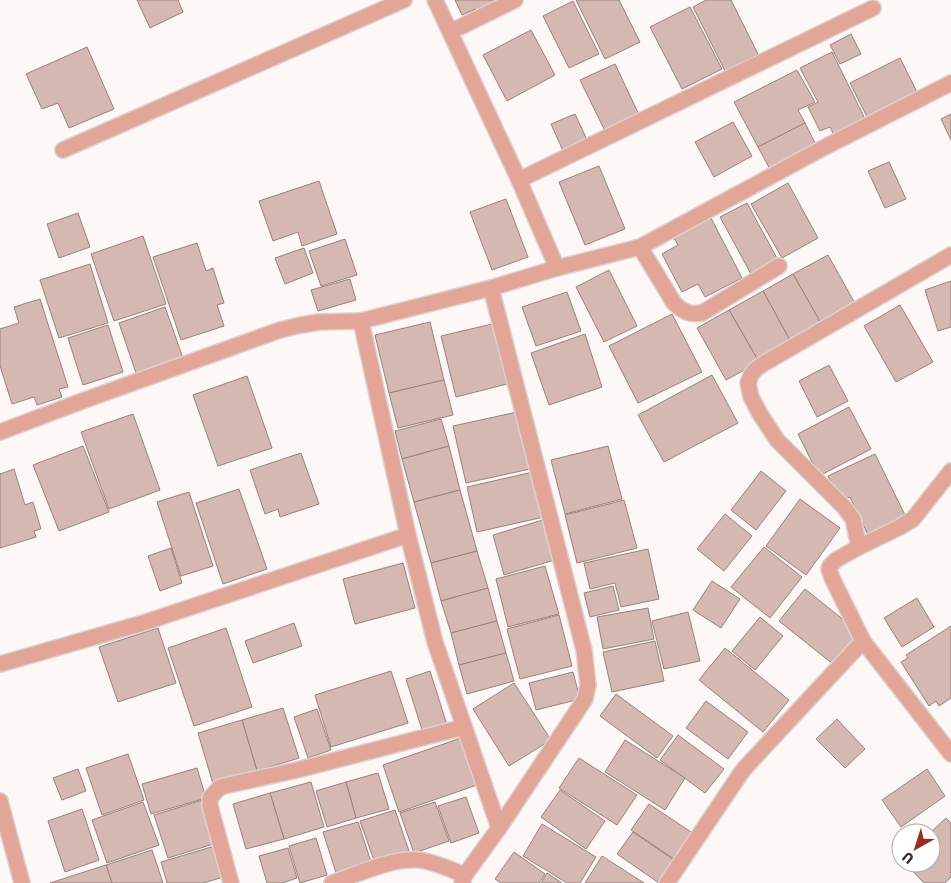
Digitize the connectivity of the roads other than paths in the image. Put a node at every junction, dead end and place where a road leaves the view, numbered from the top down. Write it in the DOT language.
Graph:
graph roads {
  1 [pos="404,0"];
  2 [pos="435,0"];
  3 [pos="515,0"];
  4 [pos="873,8"];
  5 [pos="450,32"];
  6 [pos="951,83"];
  7 [pos="63,150"];
  8 [pos="519,180"];
  9 [pos="640,246"];
  10 [pos="951,255"];
  11 [pos="779,266"];
  12 [pos="557,268"];
  13 [pos="491,288"];
  14 [pos="361,321"];
  15 [pos="0,432"];
  16 [pos="951,471"];
  17 [pos="408,535"];
  18 [pos="859,547"];
  19 [pos="863,641"];
  20 [pos="0,664"];
  21 [pos="464,727"];
  22 [pos="951,754"];
  23 [pos="0,801"];
  24 [pos="499,828"];
  25 [pos="464,879"];
  26 [pos="22,883"];
  27 [pos="231,883"];
  28 [pos="332,883"];
  29 [pos="667,883"];
  1 -- 7 [label="street"];
  2 -- 5 [label="street"];
  3 -- 5 [label="street"];
  4 -- 8 [label="street"];
  5 -- 8 [label="street"];
  6 -- 9 [label="street"];
  8 -- 12 [label="street"];
  9 -- 11 [label="street"];
  9 -- 12 [label="street"];
  10 -- 18 [label="street"];
  12 -- 13 [label="street"];
  13 -- 14 [label="street"];
  13 -- 24 [label="street"];
  14 -- 15 [label="street"];
  14 -- 17 [label="street"];
  16 -- 18 [label="street"];
  17 -- 20 [label="street"];
  17 -- 21 [label="street"];
  18 -- 19 [label="street"];
  19 -- 22 [label="street"];
  19 -- 29 [label="street"];
  21 -- 24 [label="street"];
  21 -- 27 [label="street"];
  23 -- 26 [label="street"];
  24 -- 25 [label="street"];
  25 -- 28 [label="street"];
}
